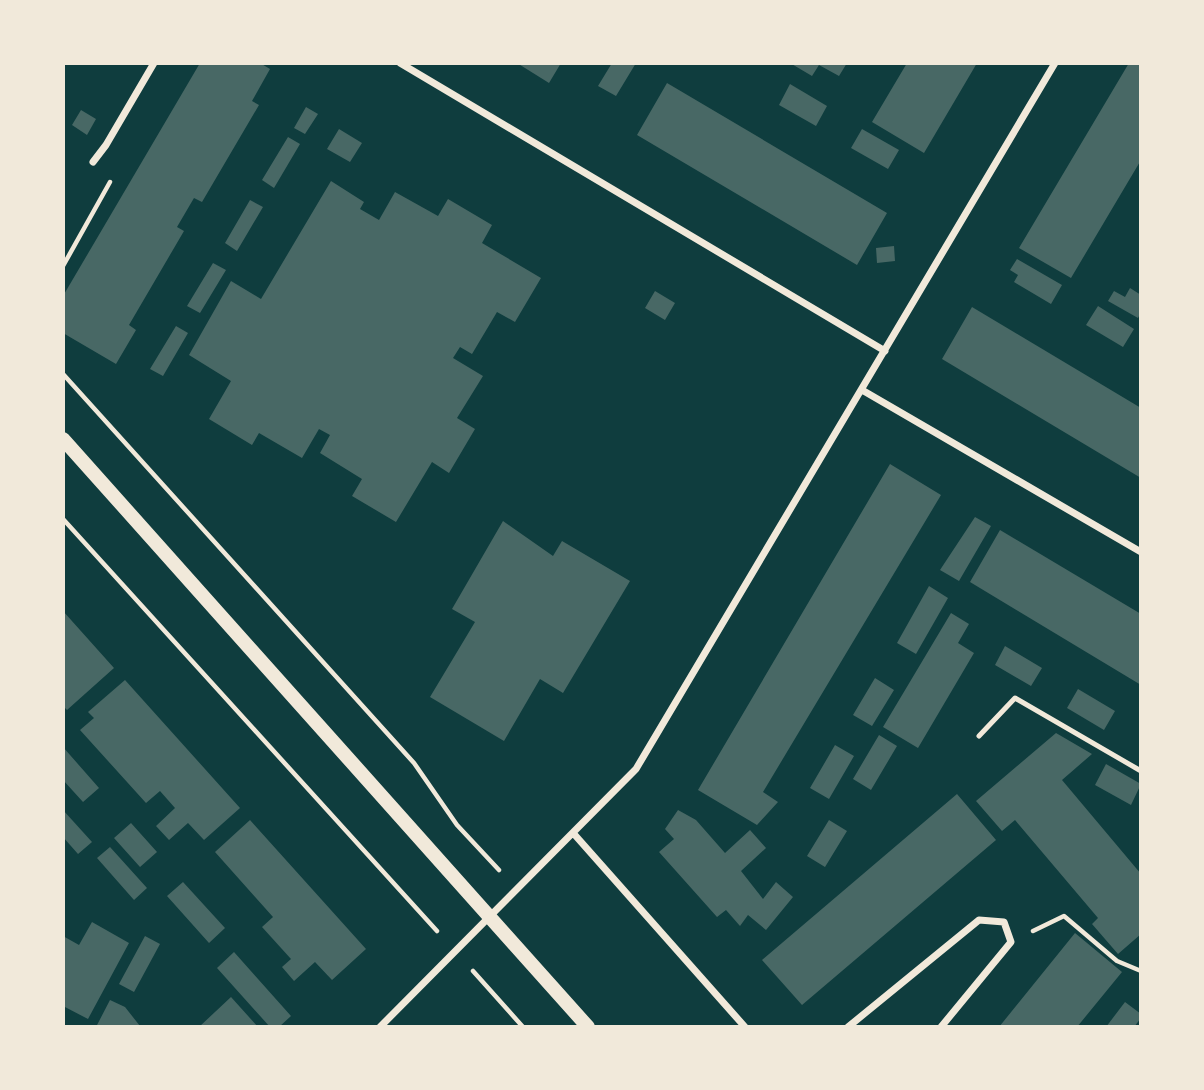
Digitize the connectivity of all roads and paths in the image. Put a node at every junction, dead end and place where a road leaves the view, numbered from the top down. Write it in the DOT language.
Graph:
graph roads {
  1 [pos="154,63"];
  2 [pos="400,63"];
  3 [pos="1055,63"];
  4 [pos="413,66"];
  5 [pos="93,162"];
  6 [pos="63,266"];
  7 [pos="885,351"];
  8 [pos="63,374"];
  9 [pos="862,390"];
  10 [pos="63,439"];
  11 [pos="63,519"];
  12 [pos="1141,552"];
  13 [pos="979,736"];
  14 [pos="1141,771"];
  15 [pos="573,834"];
  16 [pos="518,891"];
  17 [pos="490,919"];
  18 [pos="1011,942"];
  19 [pos="455,951"];
  20 [pos="1141,971"];
  21 [pos="380,1027"];
  22 [pos="523,1027"];
  23 [pos="589,1027"];
  24 [pos="745,1027"];
  25 [pos="848,1027"];
  26 [pos="941,1027"];
  1 -- 5 [label="street"];
  2 -- 4 [label="street"];
  3 -- 7 [label="street"];
  4 -- 7 [label="street"];
  5 -- 6 [label="path"];
  7 -- 9 [label="street"];
  8 -- 16 [label="path"];
  9 -- 12 [label="street"];
  9 -- 15 [label="street"];
  10 -- 17 [label="main road"];
  11 -- 19 [label="path"];
  13 -- 14 [label="lane"];
  15 -- 16 [label="street"];
  15 -- 24 [label="street"];
  16 -- 17 [label="street"];
  17 -- 19 [label="street"];
  17 -- 23 [label="main road"];
  18 -- 20 [label="path"];
  18 -- 25 [label="street"];
  18 -- 26 [label="street"];
  19 -- 21 [label="street"];
  19 -- 22 [label="path"];
}
